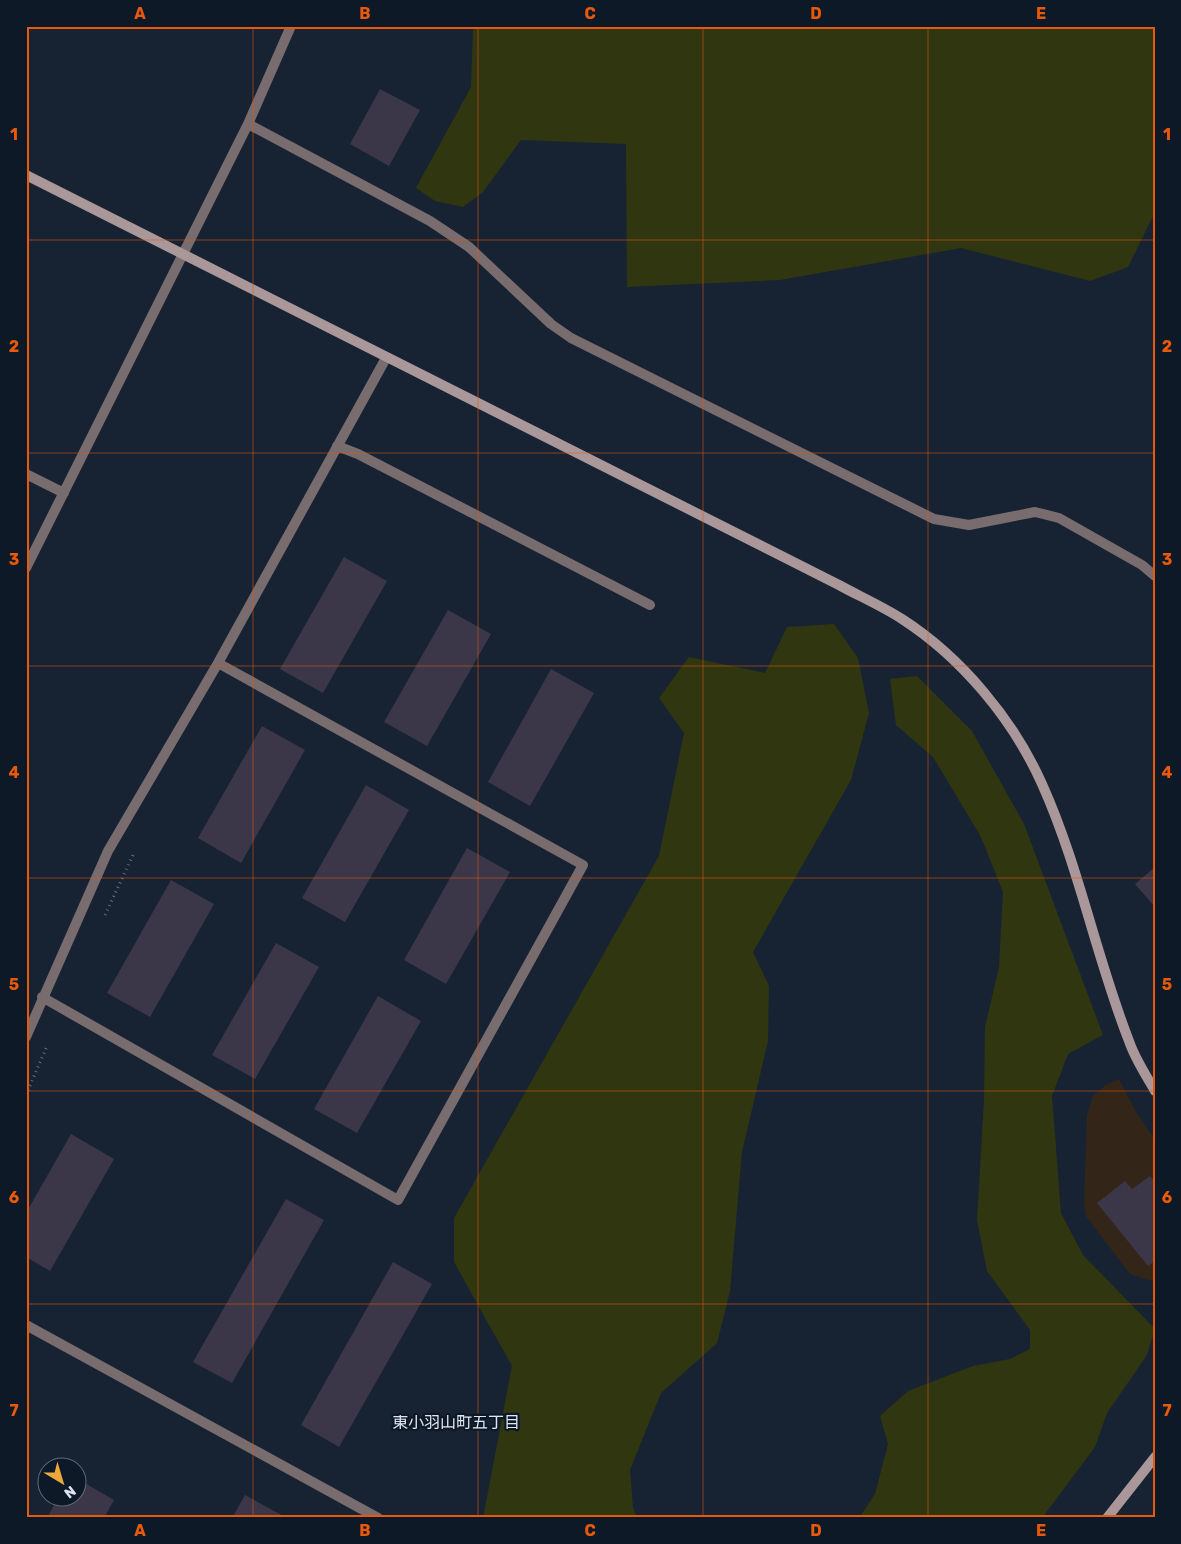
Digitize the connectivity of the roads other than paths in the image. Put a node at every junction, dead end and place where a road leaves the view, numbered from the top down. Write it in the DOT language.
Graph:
graph roads {
  1 [pos="291,26"];
  2 [pos="248,124"];
  3 [pos="26,175"];
  4 [pos="182,252"];
  5 [pos="386,358"];
  6 [pos="337,446"];
  7 [pos="26,474"];
  8 [pos="64,493"];
  9 [pos="26,568"];
  10 [pos="1155,576"];
  11 [pos="650,605"];
  12 [pos="218,663"];
  13 [pos="42,997"];
  14 [pos="26,1037"];
  15 [pos="1155,1092"];
  16 [pos="26,1325"];
  17 [pos="1155,1458"];
  18 [pos="378,1518"];
  19 [pos="1107,1518"];
  1 -- 2 [label="street"];
  2 -- 4 [label="street"];
  2 -- 10 [label="street"];
  3 -- 4 [label="street"];
  4 -- 5 [label="street"];
  4 -- 8 [label="street"];
  5 -- 6 [label="street"];
  5 -- 15 [label="street"];
  6 -- 11 [label="street"];
  6 -- 12 [label="street"];
  7 -- 8 [label="street"];
  8 -- 9 [label="street"];
  12 -- 13 [label="street"];
  12 -- 13 [label="street"];
  13 -- 14 [label="street"];
  16 -- 18 [label="street"];
  17 -- 19 [label="street"];
}
